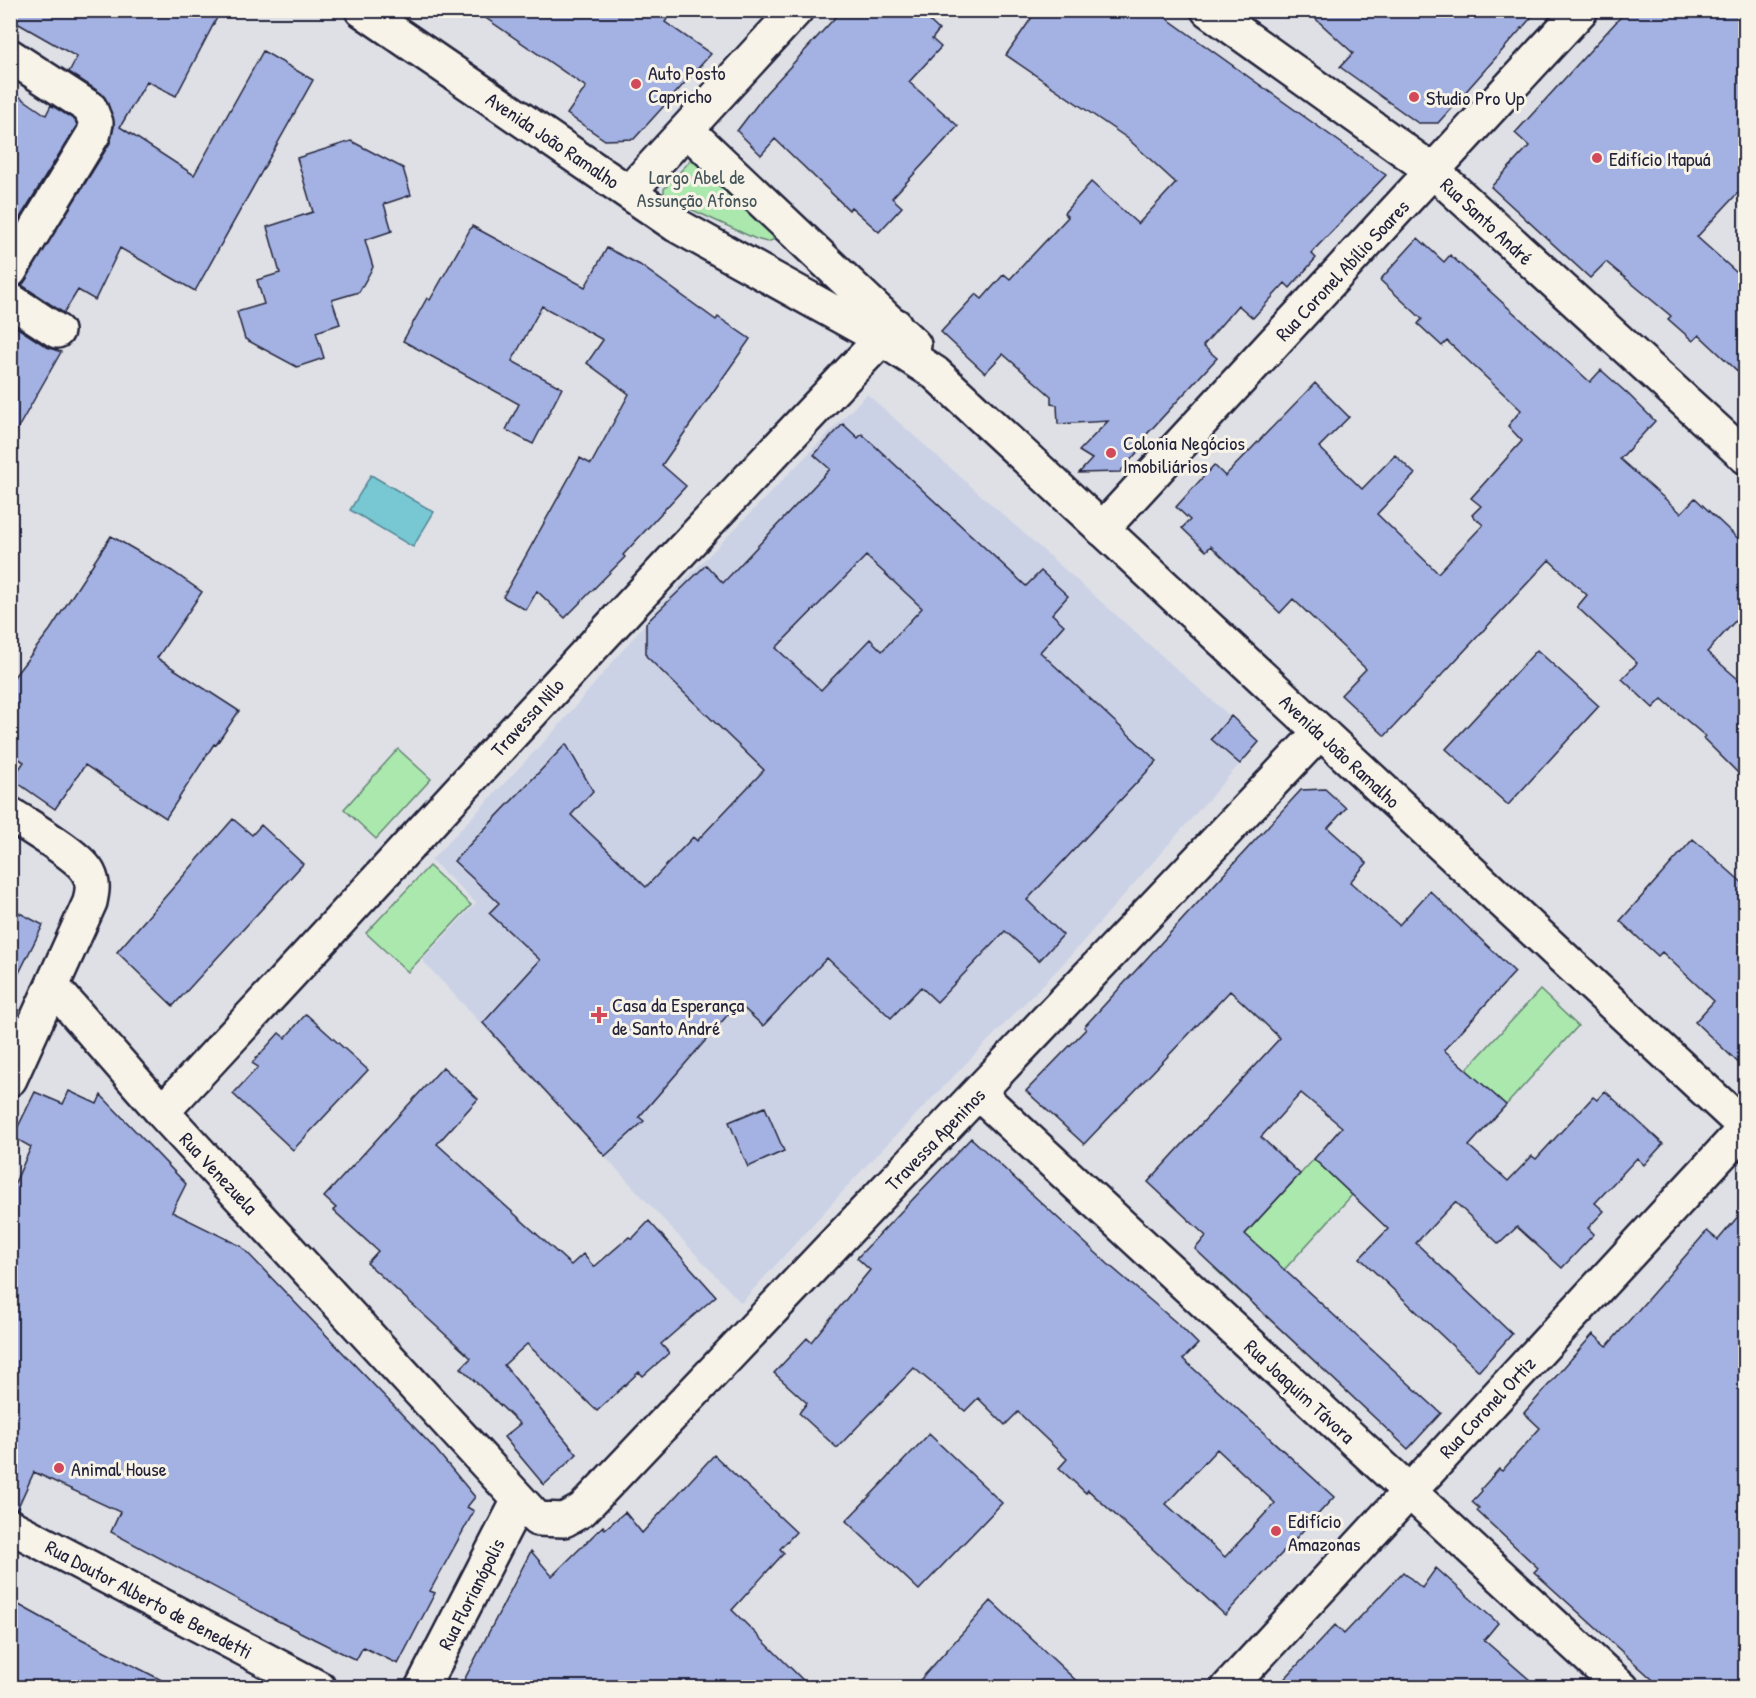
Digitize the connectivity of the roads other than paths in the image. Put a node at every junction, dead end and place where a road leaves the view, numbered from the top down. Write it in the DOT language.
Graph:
graph roads {
  1 [pos="362,10"];
  2 [pos="796,10"];
  3 [pos="1208,10"];
  4 [pos="1581,10"];
  5 [pos="10,56"];
  6 [pos="687,130"];
  7 [pos="1433,171"];
  8 [pos="629,192"];
  9 [pos="10,271"];
  10 [pos="10,300"];
  11 [pos="57,331"];
  12 [pos="888,332"];
  13 [pos="1746,457"];
  14 [pos="1102,529"];
  15 [pos="1320,732"];
  16 [pos="10,814"];
  17 [pos="54,987"];
  18 [pos="10,1079"];
  19 [pos="978,1093"];
  20 [pos="162,1112"];
  21 [pos="1745,1127"];
  22 [pos="1408,1492"];
  23 [pos="528,1510"];
  24 [pos="10,1526"];
  25 [pos="319,1688"];
  26 [pos="422,1688"];
  27 [pos="1228,1688"];
  28 [pos="1622,1688"];
  1 -- 8 [label="street, Avenida João Ramalho"];
  2 -- 6 [label="street"];
  3 -- 7 [label="street, Rua Santo André"];
  4 -- 7 [label="street, Rua Coronel Abílio Soares"];
  5 -- 9 [label="street"];
  6 -- 8 [label="street"];
  6 -- 12 [label="street, Avenida João Ramalho"];
  7 -- 13 [label="street, Rua Santo André"];
  7 -- 14 [label="street, Rua Coronel Abílio Soares"];
  8 -- 12 [label="street, Avenida João Ramalho"];
  10 -- 11 [label="street"];
  12 -- 14 [label="street, Avenida João Ramalho"];
  12 -- 20 [label="street, Travessa Nilo"];
  14 -- 15 [label="street, Avenida João Ramalho"];
  15 -- 19 [label="street, Travessa Apeninos"];
  15 -- 21 [label="street, Avenida João Ramalho"];
  16 -- 17 [label="street"];
  17 -- 18 [label="street"];
  17 -- 20 [label="street, Rua Venezuela"];
  19 -- 22 [label="street, Rua Joaquim Távora"];
  19 -- 23 [label="street, Travessa Apeninos"];
  20 -- 23 [label="street, Rua Venezuela"];
  21 -- 22 [label="street, Rua Coronel Ortiz"];
  22 -- 27 [label="street, Rua Coronel Ortiz"];
  22 -- 28 [label="street, Rua Joaquim Távora"];
  23 -- 26 [label="street, Rua Florianópolis"];
  24 -- 25 [label="street, Rua Doutor Alberto de Benedetti"];
}
